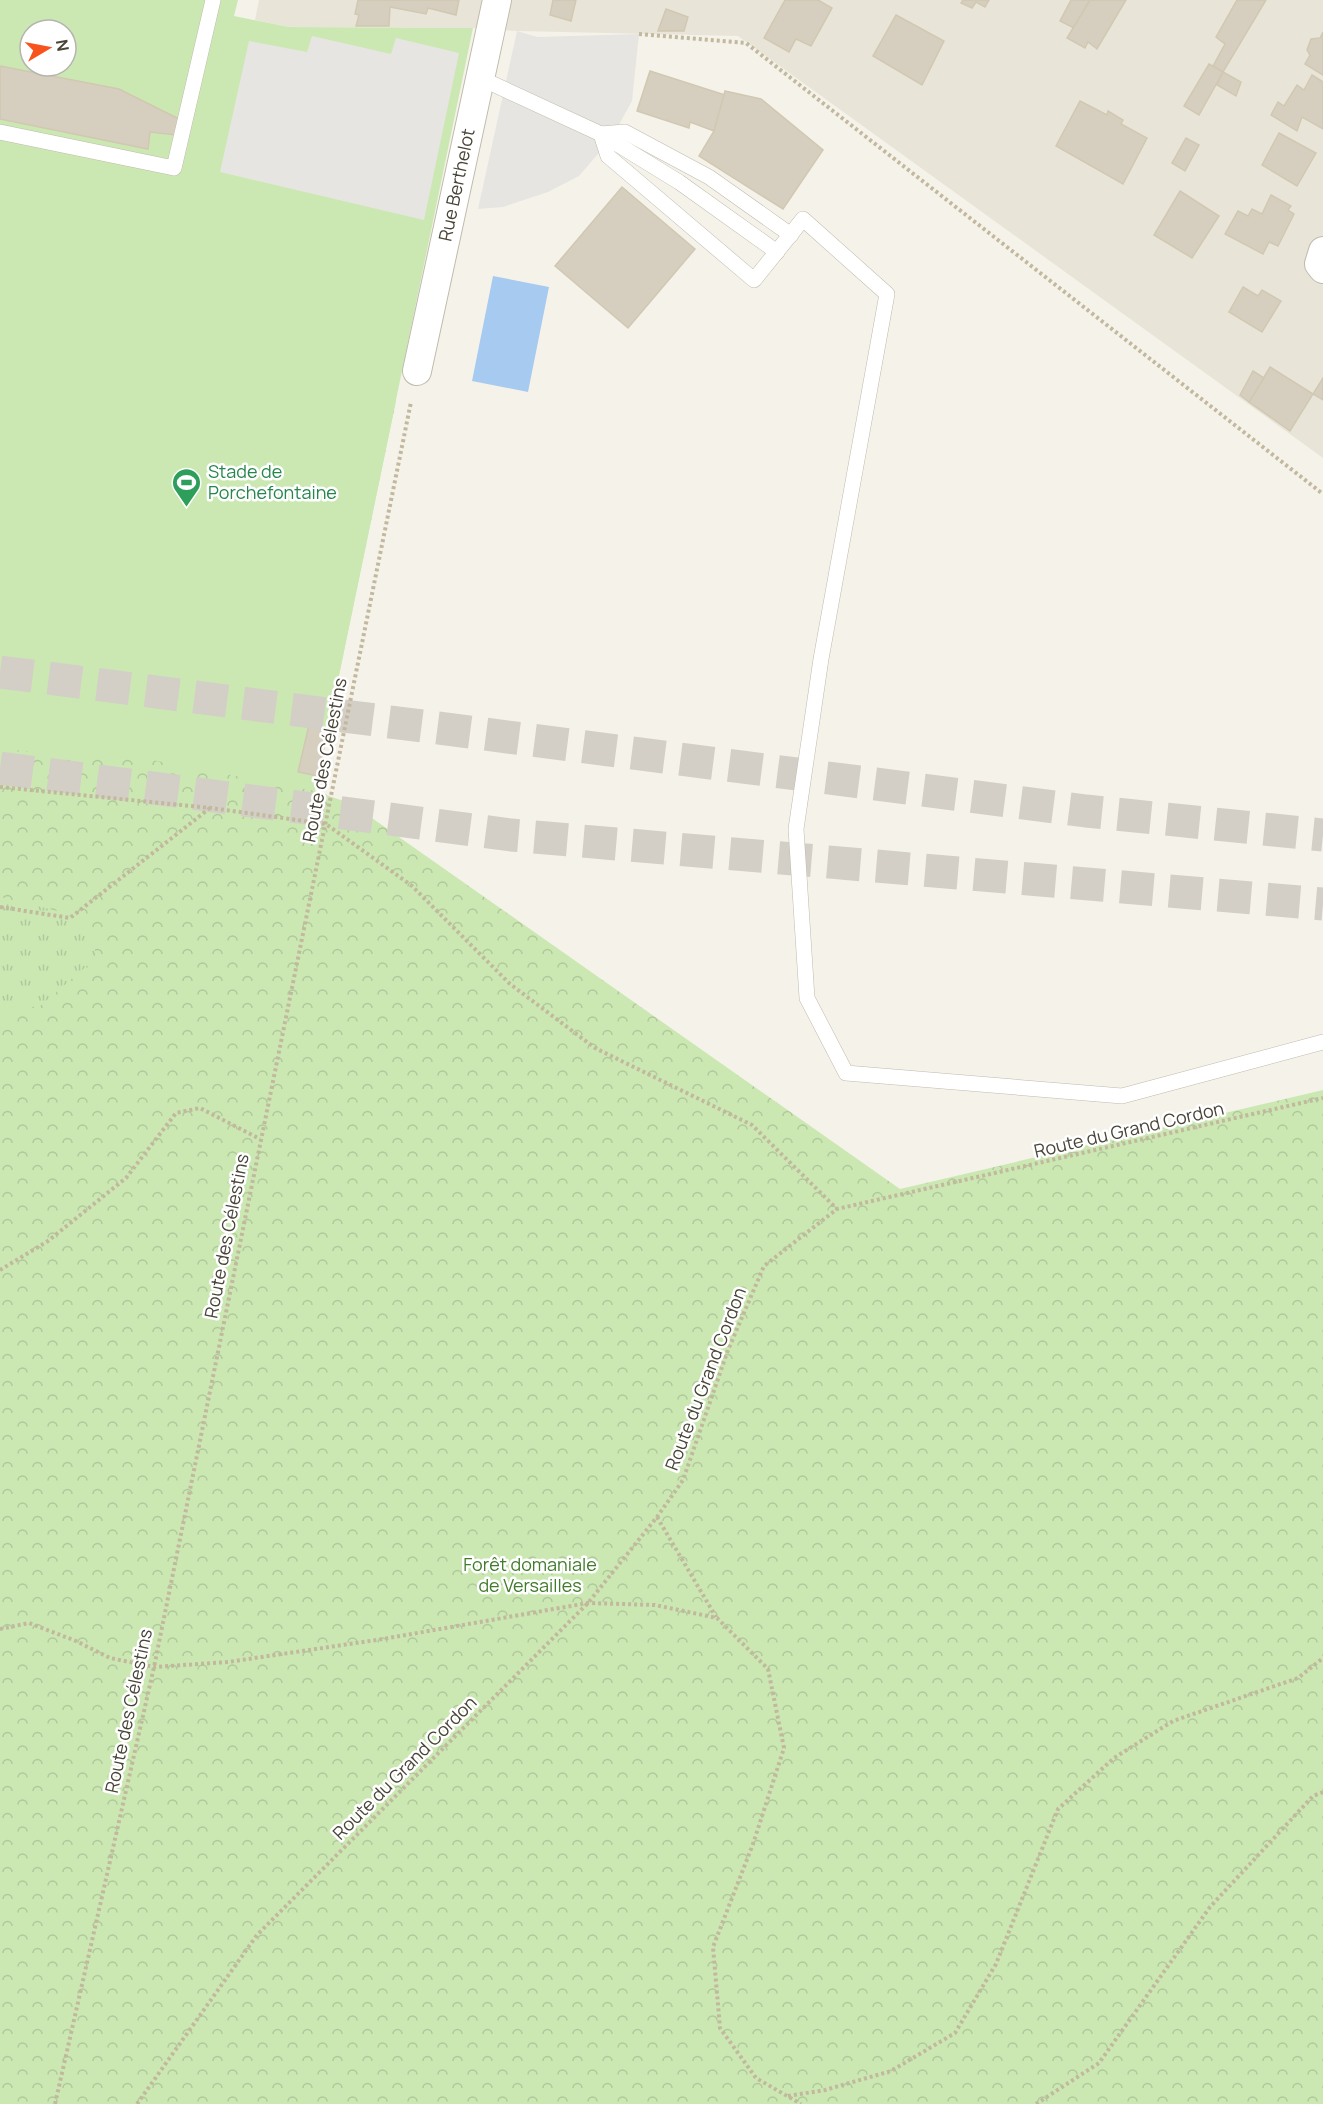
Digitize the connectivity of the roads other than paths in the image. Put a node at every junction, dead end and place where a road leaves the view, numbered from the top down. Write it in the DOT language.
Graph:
graph roads {
  1 [pos="213,0"];
  2 [pos="497,0"];
  3 [pos="480,78"];
  4 [pos="0,132"];
  5 [pos="601,134"];
  6 [pos="613,151"];
  7 [pos="790,235"];
  8 [pos="1323,251"];
  9 [pos="777,252"];
  10 [pos="1323,268"];
  11 [pos="417,371"];
  12 [pos="1323,1042"];
  1 -- 4 [label="lane"];
  2 -- 3 [label="street, Rue Berthelot"];
  3 -- 5 [label="lane"];
  3 -- 11 [label="street, Rue Berthelot"];
  5 -- 6 [label="lane"];
  5 -- 7 [label="lane"];
  6 -- 9 [label="lane"];
  6 -- 9 [label="lane"];
  7 -- 9 [label="lane"];
  7 -- 12 [label="lane"];
  8 -- 10 [label="street"];
}
